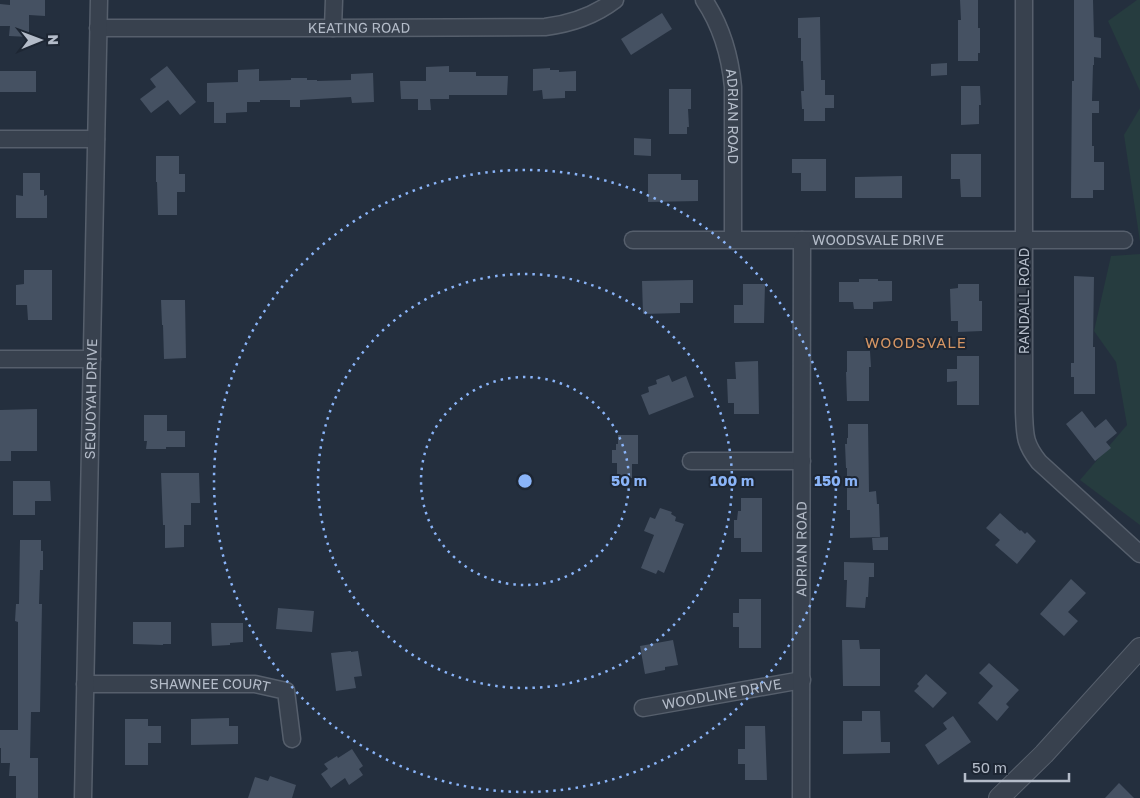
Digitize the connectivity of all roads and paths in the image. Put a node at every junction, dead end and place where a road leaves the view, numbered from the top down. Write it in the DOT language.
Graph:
graph roads {
  1 [pos="99,0"];
  2 [pos="334,0"];
  3 [pos="614,0"];
  4 [pos="704,0"];
  5 [pos="1024,0"];
  6 [pos="98,28"];
  7 [pos="334,28"];
  8 [pos="0,139"];
  9 [pos="96,139"];
  10 [pos="633,240"];
  11 [pos="733,240"];
  12 [pos="802,240"];
  13 [pos="1024,240"];
  14 [pos="1124,240"];
  15 [pos="0,359"];
  16 [pos="92,359"];
  17 [pos="691,461"];
  18 [pos="802,461"];
  19 [pos="1140,554"];
  20 [pos="1140,648"];
  21 [pos="802,680"];
  22 [pos="85,684"];
  23 [pos="643,708"];
  24 [pos="292,739"];
  25 [pos="83,798"];
  26 [pos="801,798"];
  27 [pos="999,798"];
  1 -- 6 [label="street, SEQUOYAH DRIVE"];
  2 -- 7 [label="street"];
  3 -- 7 [label="street, KEATING ROAD"];
  4 -- 11 [label="street, ADRIAN ROAD"];
  5 -- 13 [label="street, RANDALL ROAD"];
  6 -- 7 [label="street, KEATING ROAD"];
  6 -- 9 [label="street, SEQUOYAH DRIVE"];
  8 -- 9 [label="street"];
  9 -- 16 [label="street, SEQUOYAH DRIVE"];
  10 -- 11 [label="street, WOODSVALE DRIVE"];
  11 -- 12 [label="street, WOODSVALE DRIVE"];
  12 -- 13 [label="street, WOODSVALE DRIVE"];
  12 -- 18 [label="street, ADRIAN ROAD"];
  13 -- 14 [label="street, WOODSVALE DRIVE"];
  13 -- 19 [label="street, RANDALL ROAD"];
  15 -- 16 [label="street"];
  16 -- 22 [label="street, SEQUOYAH DRIVE"];
  17 -- 18 [label="street"];
  18 -- 21 [label="street, ADRIAN ROAD"];
  20 -- 27 [label="street"];
  21 -- 23 [label="street, WOODLINE DRIVE"];
  21 -- 26 [label="street, ADRIAN ROAD"];
  22 -- 24 [label="street, SHAWNEE COURT"];
  22 -- 25 [label="street, SEQUOYAH DRIVE"];
}
